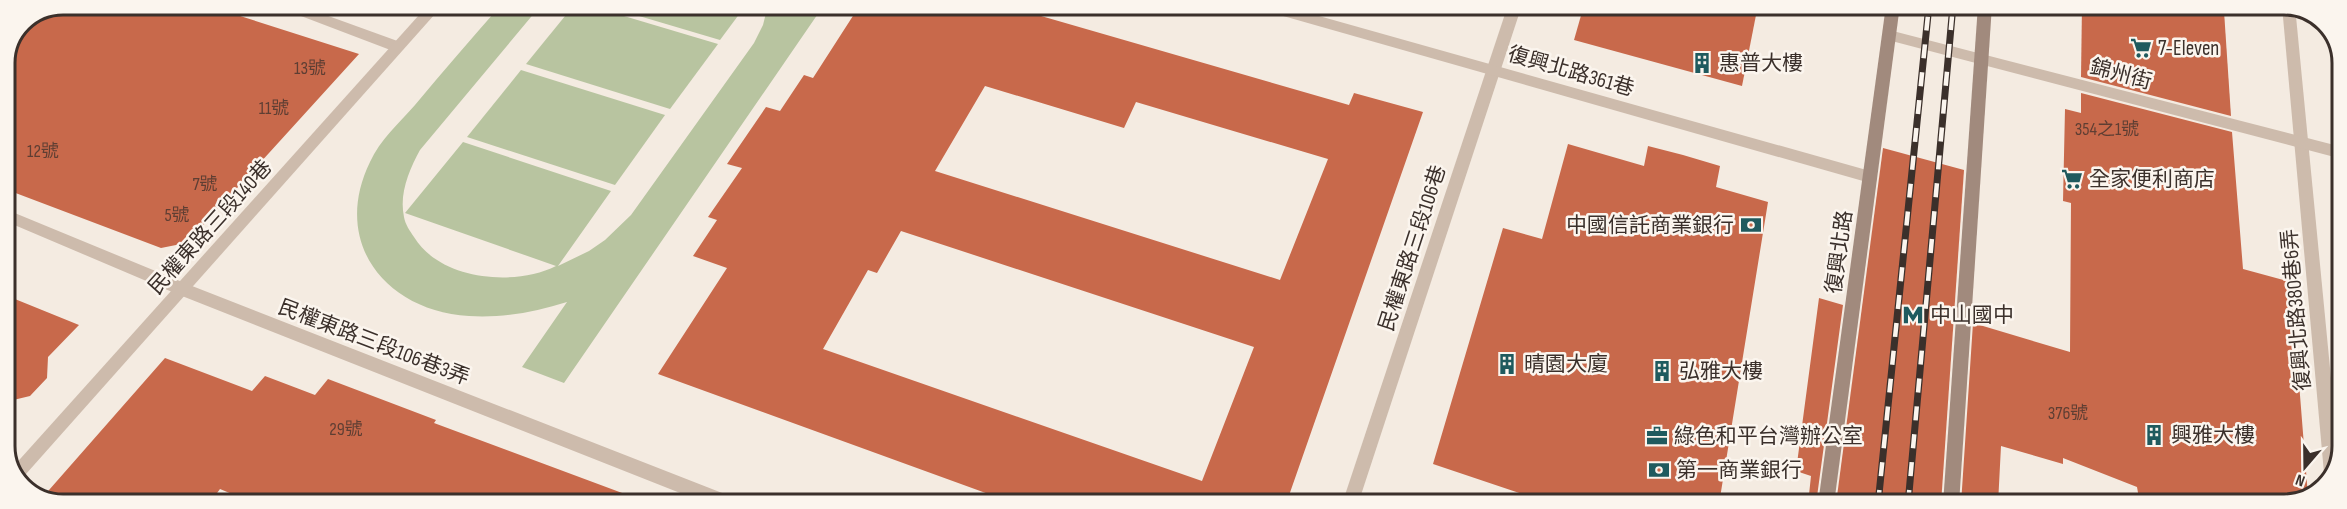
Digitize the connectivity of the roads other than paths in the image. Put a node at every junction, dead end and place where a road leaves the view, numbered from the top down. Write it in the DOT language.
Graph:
graph roads {
  1 [pos="312,15"];
  2 [pos="427,15"];
  3 [pos="1297,15"];
  4 [pos="1511,15"];
  5 [pos="1892,15"];
  6 [pos="1984,15"];
  7 [pos="2289,16"];
  8 [pos="1889,35"];
  9 [pos="398,47"];
  10 [pos="1982,59"];
  11 [pos="1492,70"];
  12 [pos="2301,142"];
  13 [pos="2332,150"];
  14 [pos="1870,177"];
  15 [pos="15,219"];
  16 [pos="182,289"];
  17 [pos="2332,413"];
  18 [pos="21,469"];
  19 [pos="704,494"];
  20 [pos="1353,494"];
  21 [pos="1827,494"];
  22 [pos="1952,494"];
  1 -- 9 [label="street"];
  2 -- 9 [label="street, 民權東路三段140巷"];
  3 -- 11 [label="street, 復興北路361巷"];
  4 -- 11 [label="street, 民權東路三段106巷"];
  5 -- 8 [label="main road, 復興北路"];
  6 -- 10 [label="main road"];
  7 -- 12 [label="street, 復興北路380巷6弄"];
  8 -- 10 [label="street, 錦州街"];
  8 -- 14 [label="main road, 復興北路"];
  9 -- 16 [label="street, 民權東路三段140巷"];
  10 -- 12 [label="street, 錦州街"];
  10 -- 22 [label="main road"];
  11 -- 14 [label="street, 復興北路361巷"];
  11 -- 20 [label="street, 民權東路三段106巷"];
  12 -- 13 [label="street, 錦州街"];
  12 -- 17 [label="street, 復興北路380巷6弄"];
  14 -- 21 [label="main road, 復興北路"];
  15 -- 16 [label="street, 民權東路三段106巷3弄"];
  16 -- 18 [label="street, 民權東路三段140巷"];
  16 -- 19 [label="street, 民權東路三段106巷3弄"];
}
